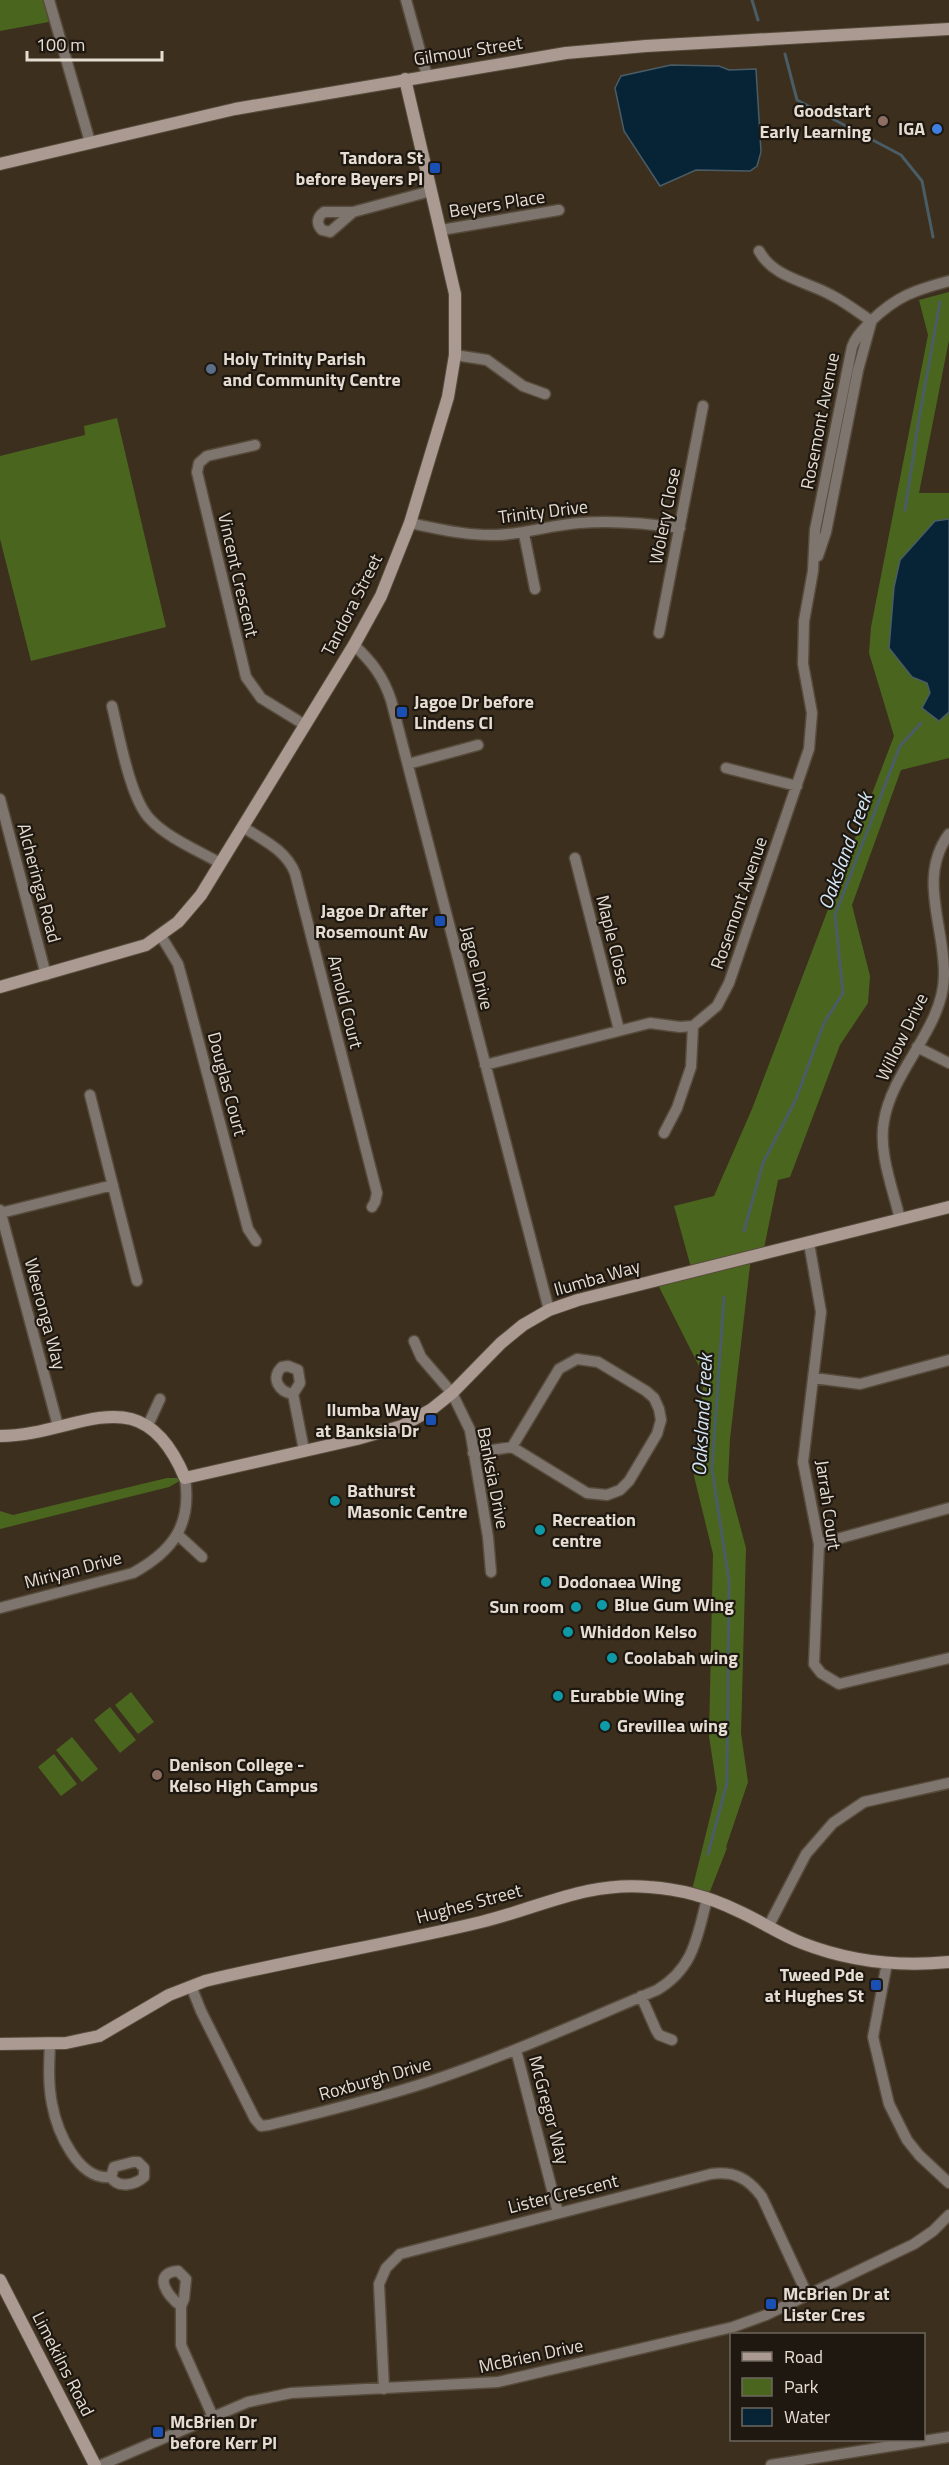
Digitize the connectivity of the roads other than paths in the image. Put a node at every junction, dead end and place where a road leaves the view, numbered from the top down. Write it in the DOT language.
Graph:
graph roads {
  1 [pos="49,0"];
  2 [pos="406,0"];
  3 [pos="949,29"];
  4 [pos="427,76"];
  5 [pos="405,79"];
  6 [pos="90,142"];
  7 [pos="0,164"];
  8 [pos="431,191"];
  9 [pos="559,210"];
  10 [pos="353,212"];
  11 [pos="441,230"];
  12 [pos="759,251"];
  13 [pos="949,281"];
  14 [pos="872,321"];
  15 [pos="455,355"];
  16 [pos="545,394"];
  17 [pos="703,406"];
  18 [pos="255,445"];
  19 [pos="410,523"];
  20 [pos="680,528"];
  21 [pos="524,534"];
  22 [pos="535,589"];
  23 [pos="660,633"];
  24 [pos="354,645"];
  25 [pos="112,706"];
  26 [pos="305,725"];
  27 [pos="478,745"];
  28 [pos="408,764"];
  29 [pos="726,768"];
  30 [pos="797,786"];
  31 [pos="0,799"];
  32 [pos="243,827"];
  33 [pos="949,834"];
  34 [pos="575,858"];
  35 [pos="220,863"];
  36 [pos="161,936"];
  37 [pos="46,975"];
  38 [pos="0,987"];
  39 [pos="693,1026"];
  40 [pos="620,1030"];
  41 [pos="917,1047"];
  42 [pos="949,1063"];
  43 [pos="485,1065"];
  44 [pos="90,1095"];
  45 [pos="664,1133"];
  46 [pos="112,1185"];
  47 [pos="372,1207"];
  48 [pos="949,1207"];
  49 [pos="0,1212"];
  50 [pos="900,1219"];
  51 [pos="256,1241"];
  52 [pos="809,1243"];
  53 [pos="137,1281"];
  54 [pos="549,1310"];
  55 [pos="414,1341"];
  56 [pos="949,1360"];
  57 [pos="814,1378"];
  58 [pos="452,1393"];
  59 [pos="293,1394"];
  60 [pos="160,1399"];
  61 [pos="148,1425"];
  62 [pos="58,1426"];
  63 [pos="0,1436"];
  64 [pos="512,1447"];
  65 [pos="304,1450"];
  66 [pos="473,1453"];
  67 [pos="185,1478"];
  68 [pos="949,1508"];
  69 [pos="178,1535"];
  70 [pos="819,1544"];
  71 [pos="202,1557"];
  72 [pos="490,1572"];
  73 [pos="0,1608"];
  74 [pos="949,1658"];
  75 [pos="949,1783"];
  76 [pos="707,1899"];
  77 [pos="768,1927"];
  78 [pos="949,1962"];
  79 [pos="887,1963"];
  80 [pos="191,1986"];
  81 [pos="641,1996"];
  82 [pos="672,2040"];
  83 [pos="0,2043"];
  84 [pos="50,2044"];
  85 [pos="516,2050"];
  86 [pos="111,2178"];
  87 [pos="949,2183"];
  88 [pos="558,2213"];
  89 [pos="949,2215"];
  90 [pos="0,2280"];
  91 [pos="807,2294"];
  92 [pos="181,2306"];
  93 [pos="384,2389"];
  94 [pos="213,2417"];
  95 [pos="949,2437"];
  96 [pos="925,2441"];
  97 [pos="925,2441"];
  98 [pos="786,2464"];
  99 [pos="95,2465"];
  100 [pos="101,2465"];
  101 [pos="771,2465"];
  1 -- 6 [label="street"];
  2 -- 4 [label="street"];
  3 -- 4 [label="street, Gilmour Street"];
  4 -- 5 [label="street, Gilmour Street"];
  5 -- 6 [label="street, Gilmour Street"];
  5 -- 8 [label="street, Tandora Street"];
  6 -- 7 [label="street, Gilmour Street"];
  8 -- 10 [label="street"];
  8 -- 11 [label="street, Tandora Street"];
  9 -- 11 [label="street, Beyers Place"];
  11 -- 15 [label="street, Tandora Street"];
  12 -- 14 [label="street"];
  13 -- 14 [label="street"];
  14 -- 30 [label="street, Rosemont Avenue"];
  15 -- 16 [label="street"];
  15 -- 19 [label="street, Tandora Street"];
  17 -- 20 [label="street, Wolery Close"];
  18 -- 26 [label="street, Vincent Crescent"];
  19 -- 21 [label="street, Trinity Drive"];
  19 -- 24 [label="street, Tandora Street"];
  20 -- 21 [label="street, Trinity Drive"];
  20 -- 23 [label="street, Wolery Close"];
  21 -- 22 [label="street"];
  24 -- 26 [label="street, Tandora Street"];
  24 -- 28 [label="street, Jagoe Drive"];
  25 -- 35 [label="street"];
  26 -- 32 [label="street, Tandora Street"];
  27 -- 28 [label="street"];
  28 -- 43 [label="street, Jagoe Drive"];
  29 -- 30 [label="street"];
  30 -- 39 [label="street, Rosemont Avenue"];
  31 -- 37 [label="street, Alcheringa Road"];
  32 -- 35 [label="street, Tandora Street"];
  32 -- 47 [label="street, Arnold Court"];
  33 -- 41 [label="street, Willow Drive"];
  34 -- 40 [label="street, Maple Close"];
  35 -- 36 [label="street, Tandora Street"];
  36 -- 37 [label="street, Tandora Street"];
  36 -- 51 [label="street, Douglas Court"];
  37 -- 38 [label="street, Tandora Street"];
  39 -- 40 [label="street"];
  39 -- 45 [label="street"];
  40 -- 43 [label="street"];
  41 -- 42 [label="street"];
  41 -- 50 [label="street, Willow Drive"];
  43 -- 54 [label="street, Jagoe Drive"];
  44 -- 46 [label="street"];
  46 -- 49 [label="street"];
  46 -- 53 [label="street"];
  48 -- 50 [label="street, Ilumba Way"];
  49 -- 62 [label="street, Weeronga Way"];
  50 -- 52 [label="street, Ilumba Way"];
  52 -- 54 [label="street, Ilumba Way"];
  52 -- 57 [label="street, Jarrah Court"];
  54 -- 58 [label="street, Ilumba Way"];
  55 -- 58 [label="street, Banksia Drive"];
  56 -- 57 [label="street"];
  57 -- 70 [label="street, Jarrah Court"];
  58 -- 65 [label="street, Ilumba Way"];
  58 -- 66 [label="street, Banksia Drive"];
  59 -- 65 [label="street"];
  60 -- 61 [label="street"];
  61 -- 62 [label="street"];
  61 -- 67 [label="street, Miriyan Drive"];
  62 -- 63 [label="street"];
  64 -- 64 [label="street"];
  64 -- 66 [label="street"];
  65 -- 67 [label="street, Ilumba Way"];
  66 -- 72 [label="street, Banksia Drive"];
  67 -- 69 [label="street, Miriyan Drive"];
  68 -- 70 [label="street"];
  69 -- 71 [label="street"];
  69 -- 73 [label="street, Miriyan Drive"];
  70 -- 74 [label="street, Jarrah Court"];
  75 -- 77 [label="street"];
  76 -- 77 [label="street, Hughes Street"];
  76 -- 80 [label="street, Hughes Street"];
  76 -- 81 [label="street, Roxburgh Drive"];
  77 -- 79 [label="street, Hughes Street"];
  78 -- 79 [label="street, Hughes Street"];
  79 -- 87 [label="street"];
  80 -- 84 [label="street, Hughes Street"];
  80 -- 85 [label="street, Roxburgh Drive"];
  81 -- 82 [label="street"];
  81 -- 85 [label="street, Roxburgh Drive"];
  83 -- 84 [label="street, Hughes Street"];
  84 -- 86 [label="street"];
  85 -- 88 [label="street, McGregor Way"];
  88 -- 91 [label="street, Lister Crescent"];
  88 -- 93 [label="street, Lister Crescent"];
  89 -- 91 [label="street, McBrien Drive"];
  90 -- 99 [label="street, Limekilns Road"];
  91 -- 93 [label="street, McBrien Drive"];
  92 -- 94 [label="street"];
  93 -- 94 [label="street, McBrien Drive"];
  94 -- 100 [label="street, McBrien Drive"];
  95 -- 96 [label="street"];
  97 -- 98 [label="street"];
  98 -- 101 [label="street"];
}
